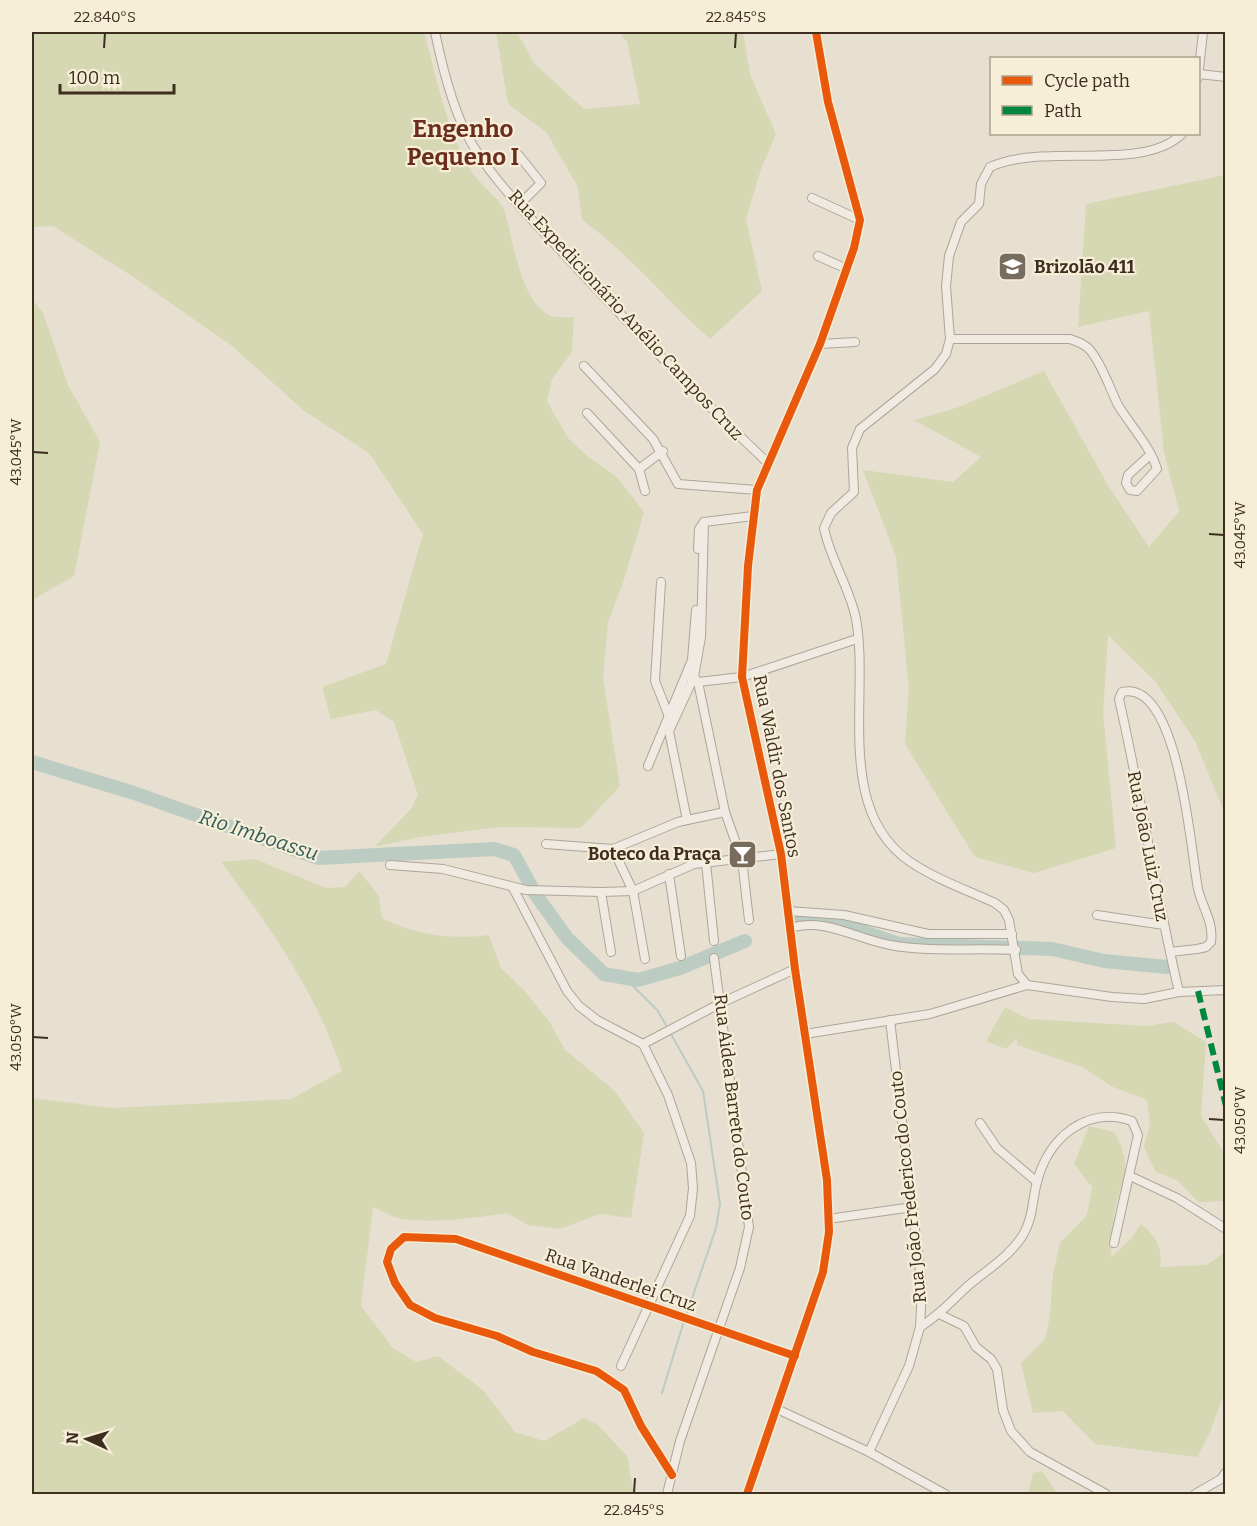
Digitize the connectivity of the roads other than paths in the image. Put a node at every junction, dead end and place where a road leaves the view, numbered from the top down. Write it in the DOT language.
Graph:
graph roads {
  1 [pos="435,32"];
  2 [pos="816,32"];
  3 [pos="1203,32"];
  4 [pos="1200,65"];
  5 [pos="1200,76"];
  6 [pos="1226,77"];
  7 [pos="1181,135"];
  8 [pos="517,153"];
  9 [pos="812,198"];
  10 [pos="520,204"];
  11 [pos="860,220"];
  12 [pos="818,256"];
  13 [pos="847,269"];
  14 [pos="950,339"];
  15 [pos="855,342"];
  16 [pos="820,344"];
  17 [pos="584,366"];
  18 [pos="587,413"];
  19 [pos="663,452"];
  20 [pos="1150,455"];
  21 [pos="769,464"];
  22 [pos="639,468"];
  23 [pos="645,490"];
  24 [pos="757,490"];
  25 [pos="753,516"];
  26 [pos="661,582"];
  27 [pos="857,639"];
  28 [pos="742,677"];
  29 [pos="692,678"];
  30 [pos="668,714"];
  31 [pos="648,766"];
  32 [pos="725,812"];
  33 [pos="687,820"];
  34 [pos="546,844"];
  35 [pos="613,849"];
  36 [pos="781,854"];
  37 [pos="742,860"];
  38 [pos="706,863"];
  39 [pos="390,865"];
  40 [pos="669,874"];
  41 [pos="513,888"];
  42 [pos="633,891"];
  43 [pos="601,892"];
  44 [pos="788,911"];
  45 [pos="1097,915"];
  46 [pos="749,920"];
  47 [pos="1164,925"];
  48 [pos="790,928"];
  49 [pos="1012,934"];
  50 [pos="714,941"];
  51 [pos="1016,950"];
  52 [pos="611,952"];
  53 [pos="1170,952"];
  54 [pos="681,956"];
  55 [pos="645,958"];
  56 [pos="714,958"];
  57 [pos="795,969"];
  58 [pos="1027,985"];
  59 [pos="1226,990"];
  60 [pos="1179,992"];
  61 [pos="721,1003"];
  62 [pos="890,1020"];
  63 [pos="805,1034"];
  64 [pos="643,1044"];
  65 [pos="980,1123"];
  66 [pos="1130,1176"];
  67 [pos="1037,1182"];
  68 [pos="913,1207"];
  69 [pos="828,1219"];
  70 [pos="1226,1229"];
  71 [pos="1114,1243"];
  72 [pos="649,1303"];
  73 [pos="941,1315"];
  74 [pos="920,1327"];
  75 [pos="718,1330"];
  76 [pos="795,1356"];
  77 [pos="621,1366"];
  78 [pos="777,1408"];
  79 [pos="869,1452"];
  80 [pos="1226,1472"];
  81 [pos="672,1475"];
  82 [pos="750,1493"];
  83 [pos="667,1494"];
  84 [pos="945,1494"];
  85 [pos="1106,1494"];
  86 [pos="1195,1494"];
  1 -- 10 [label="street, Rua Expedicionário Anélio Campos Cruz"];
  2 -- 11 [label="street"];
  3 -- 4 [label="street"];
  5 -- 6 [label="street"];
  7 -- 14 [label="street"];
  8 -- 10 [label="street"];
  9 -- 11 [label="street"];
  10 -- 21 [label="street, Rua Expedicionário Anélio Campos Cruz"];
  11 -- 13 [label="street, Rua Waldir dos Santos"];
  12 -- 13 [label="street"];
  13 -- 16 [label="street, Rua Waldir dos Santos"];
  14 -- 20 [label="street"];
  14 -- 27 [label="street"];
  15 -- 16 [label="street"];
  16 -- 21 [label="street, Rua Waldir dos Santos"];
  17 -- 19 [label="street"];
  18 -- 22 [label="street"];
  19 -- 22 [label="street"];
  19 -- 24 [label="street"];
  20 -- 20 [label="street"];
  21 -- 24 [label="street, Rua Waldir dos Santos"];
  22 -- 23 [label="street"];
  24 -- 25 [label="street, Rua Waldir dos Santos"];
  25 -- 28 [label="street, Rua Waldir dos Santos"];
  25 -- 29 [label="street"];
  26 -- 30 [label="street"];
  27 -- 28 [label="street"];
  27 -- 49 [label="street"];
  28 -- 29 [label="street"];
  28 -- 36 [label="street, Rua Waldir dos Santos"];
  29 -- 30 [label="street"];
  29 -- 32 [label="street"];
  29 -- 33 [label="street"];
  30 -- 31 [label="street"];
  32 -- 33 [label="street"];
  32 -- 37 [label="street"];
  33 -- 35 [label="street"];
  34 -- 35 [label="street"];
  35 -- 42 [label="street"];
  36 -- 37 [label="street"];
  36 -- 44 [label="street, Rua Waldir dos Santos"];
  37 -- 38 [label="street"];
  37 -- 46 [label="street"];
  38 -- 40 [label="street"];
  38 -- 50 [label="street"];
  39 -- 41 [label="street"];
  40 -- 42 [label="street"];
  40 -- 54 [label="street"];
  41 -- 43 [label="street"];
  41 -- 64 [label="street"];
  42 -- 43 [label="street"];
  42 -- 55 [label="street"];
  43 -- 52 [label="street"];
  44 -- 48 [label="street, Rua Waldir dos Santos"];
  44 -- 49 [label="street"];
  45 -- 47 [label="street"];
  47 -- 53 [label="street, Rua João Luiz Cruz"];
  47 -- 53 [label="street, Rua João Luiz Cruz"];
  48 -- 51 [label="street"];
  48 -- 57 [label="street, Rua Waldir dos Santos"];
  49 -- 51 [label="street"];
  51 -- 58 [label="street"];
  53 -- 60 [label="street, Rua João Luiz Cruz"];
  56 -- 61 [label="street, Rua Aidea Barreto do Couto"];
  57 -- 61 [label="street"];
  57 -- 63 [label="street, Rua Waldir dos Santos"];
  58 -- 60 [label="street"];
  58 -- 62 [label="street"];
  59 -- 60 [label="street"];
  61 -- 64 [label="street"];
  61 -- 75 [label="street, Rua Aidea Barreto do Couto"];
  62 -- 63 [label="street"];
  62 -- 68 [label="street, Rua João Frederico do Couto"];
  63 -- 69 [label="street, Rua Waldir dos Santos"];
  64 -- 72 [label="street"];
  65 -- 67 [label="street"];
  66 -- 67 [label="street"];
  66 -- 70 [label="street"];
  66 -- 71 [label="street"];
  67 -- 73 [label="street"];
  68 -- 69 [label="street"];
  68 -- 74 [label="street, Rua João Frederico do Couto"];
  69 -- 76 [label="street, Rua Waldir dos Santos"];
  72 -- 75 [label="street, Rua Vanderlei Cruz"];
  72 -- 77 [label="street"];
  72 -- 81 [label="street, Rua Vanderlei Cruz"];
  73 -- 74 [label="street"];
  73 -- 85 [label="street"];
  74 -- 79 [label="street, Rua João Frederico do Couto"];
  75 -- 76 [label="street, Rua Vanderlei Cruz"];
  75 -- 81 [label="street, Rua Aidea Barreto do Couto"];
  76 -- 78 [label="street, Rua Waldir dos Santos"];
  78 -- 79 [label="street"];
  78 -- 82 [label="street, Rua Waldir dos Santos"];
  79 -- 84 [label="street"];
  80 -- 86 [label="street"];
  81 -- 83 [label="street, Rua Aidea Barreto do Couto"];
}
